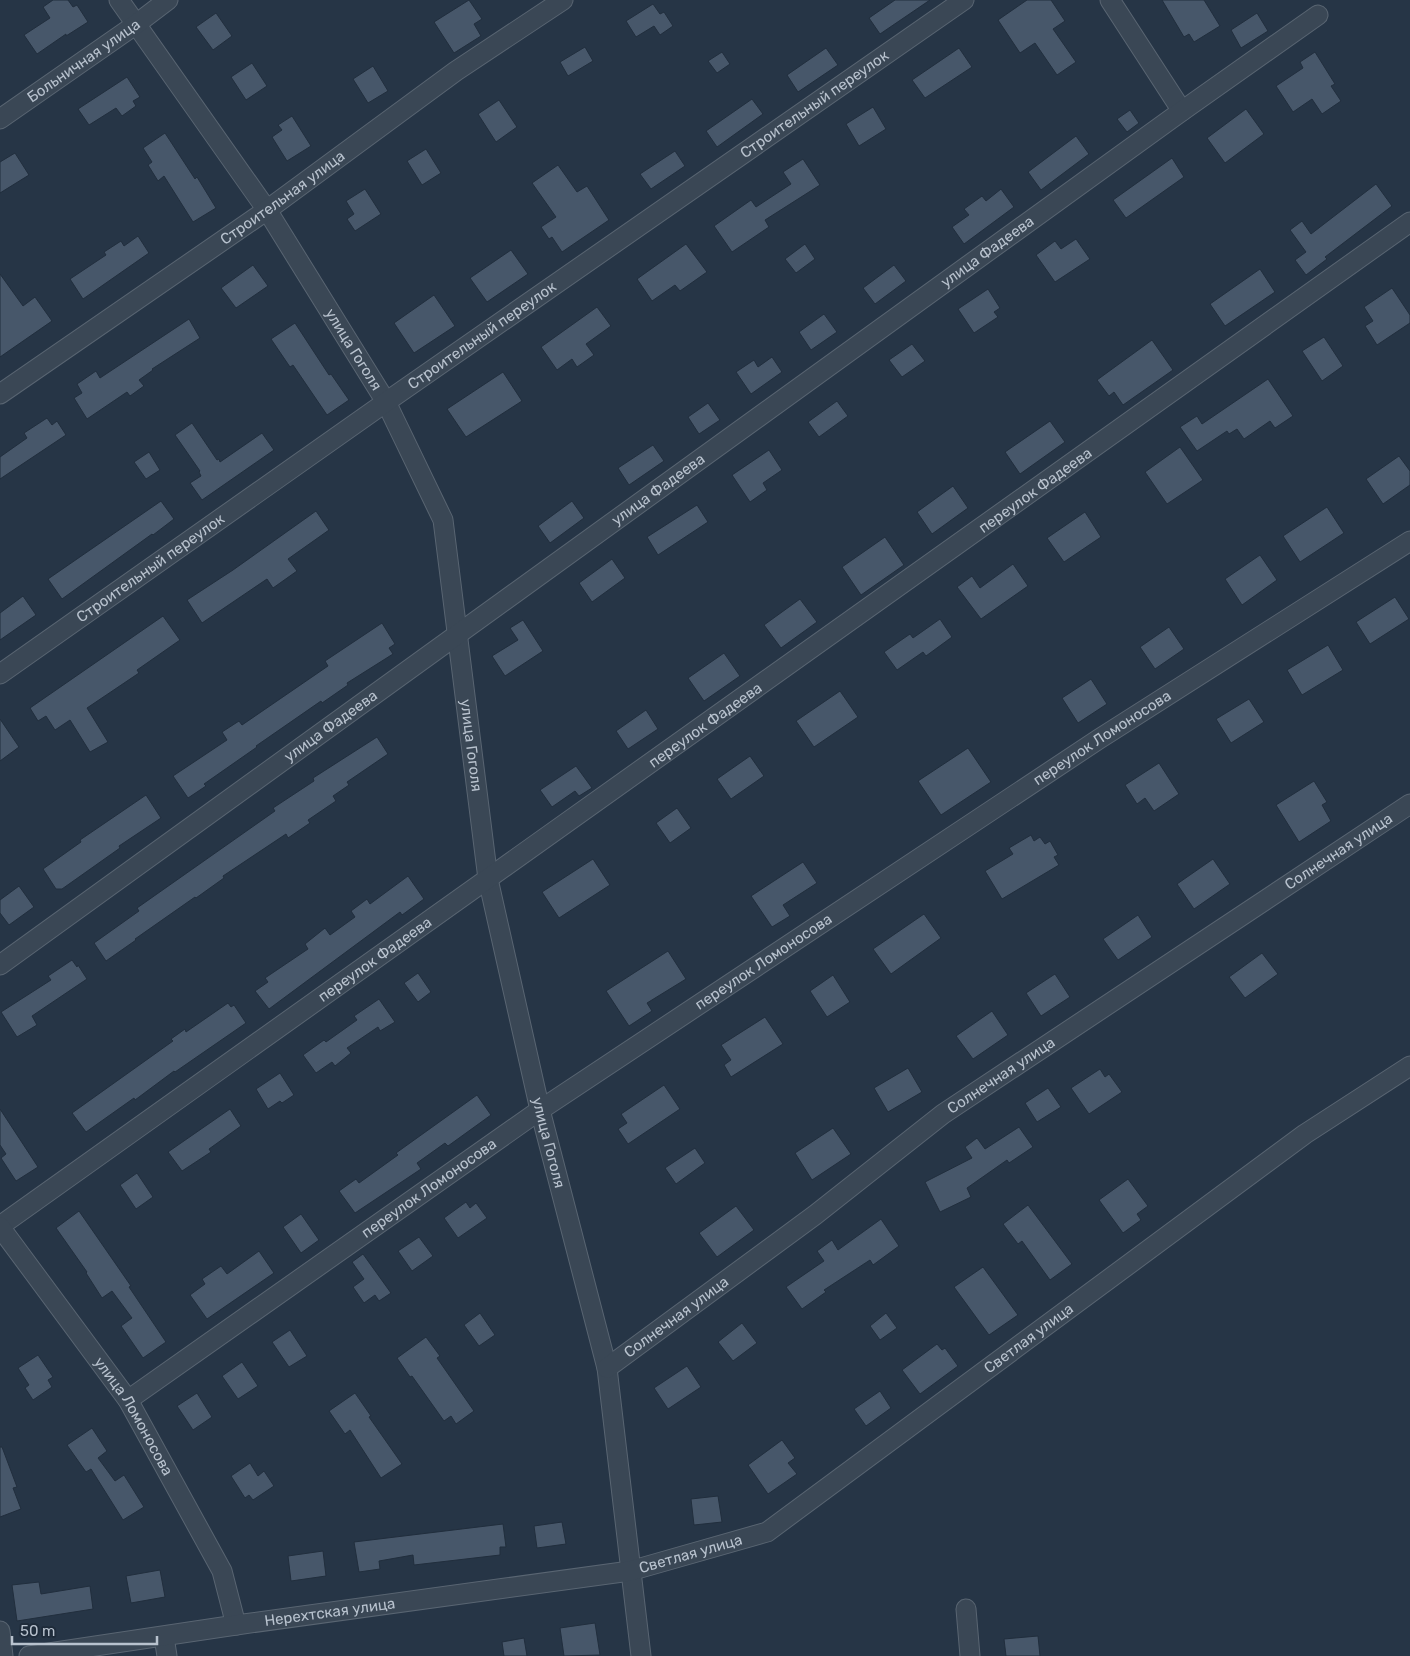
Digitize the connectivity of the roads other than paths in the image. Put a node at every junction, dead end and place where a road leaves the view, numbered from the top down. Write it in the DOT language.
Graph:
graph roads {
  1 [pos="119,0"];
  2 [pos="168,0"];
  3 [pos="563,0"];
  4 [pos="964,0"];
  5 [pos="1110,0"];
  6 [pos="1318,14"];
  7 [pos="135,25"];
  8 [pos="1182,111"];
  9 [pos="0,119"];
  10 [pos="267,210"];
  11 [pos="1410,222"];
  12 [pos="0,394"];
  13 [pos="386,402"];
  14 [pos="1410,541"];
  15 [pos="456,635"];
  16 [pos="0,674"];
  17 [pos="1410,804"];
  18 [pos="488,879"];
  19 [pos="0,965"];
  20 [pos="1410,1066"];
  21 [pos="540,1110"];
  22 [pos="0,1227"];
  23 [pos="607,1368"];
  24 [pos="128,1400"];
  25 [pos="630,1571"];
  26 [pos="966,1609"];
  27 [pos="236,1625"];
  28 [pos="0,1632"];
  29 [pos="164,1637"];
  30 [pos="3,1656"];
  31 [pos="29,1656"];
  32 [pos="166,1656"];
  33 [pos="641,1656"];
  34 [pos="970,1656"];
  1 -- 7 [label="street, улица Гоголя"];
  2 -- 7 [label="street, Больничная улица"];
  3 -- 10 [label="street, Строительная улица"];
  4 -- 13 [label="street, Строительный переулок"];
  5 -- 8 [label="street"];
  6 -- 8 [label="street, улица Фадеева"];
  7 -- 9 [label="street, Больничная улица"];
  7 -- 10 [label="street, улица Гоголя"];
  8 -- 15 [label="street, улица Фадеева"];
  10 -- 12 [label="street, Строительная улица"];
  10 -- 13 [label="street, улица Гоголя"];
  11 -- 18 [label="street, переулок Фадеева"];
  13 -- 15 [label="street, улица Гоголя"];
  13 -- 16 [label="street, Строительный переулок"];
  14 -- 21 [label="street, переулок Ломоносова"];
  15 -- 18 [label="street, улица Гоголя"];
  15 -- 19 [label="street, улица Фадеева"];
  17 -- 23 [label="street, Солнечная улица"];
  18 -- 21 [label="street, улица Гоголя"];
  18 -- 22 [label="street, переулок Фадеева"];
  20 -- 25 [label="street, Светлая улица"];
  21 -- 23 [label="street, улица Гоголя"];
  21 -- 24 [label="street, переулок Ломоносова"];
  22 -- 24 [label="street, улица Ломоносова"];
  23 -- 25 [label="street, улица Гоголя"];
  24 -- 27 [label="street, улица Ломоносова"];
  25 -- 27 [label="street, Нерехтская улица"];
  25 -- 33 [label="street, улица Гоголя"];
  26 -- 34 [label="street"];
  27 -- 29 [label="street, Нерехтская улица"];
  28 -- 30 [label="street"];
  29 -- 31 [label="street, Нерехтская улица"];
  29 -- 32 [label="street"];
}
